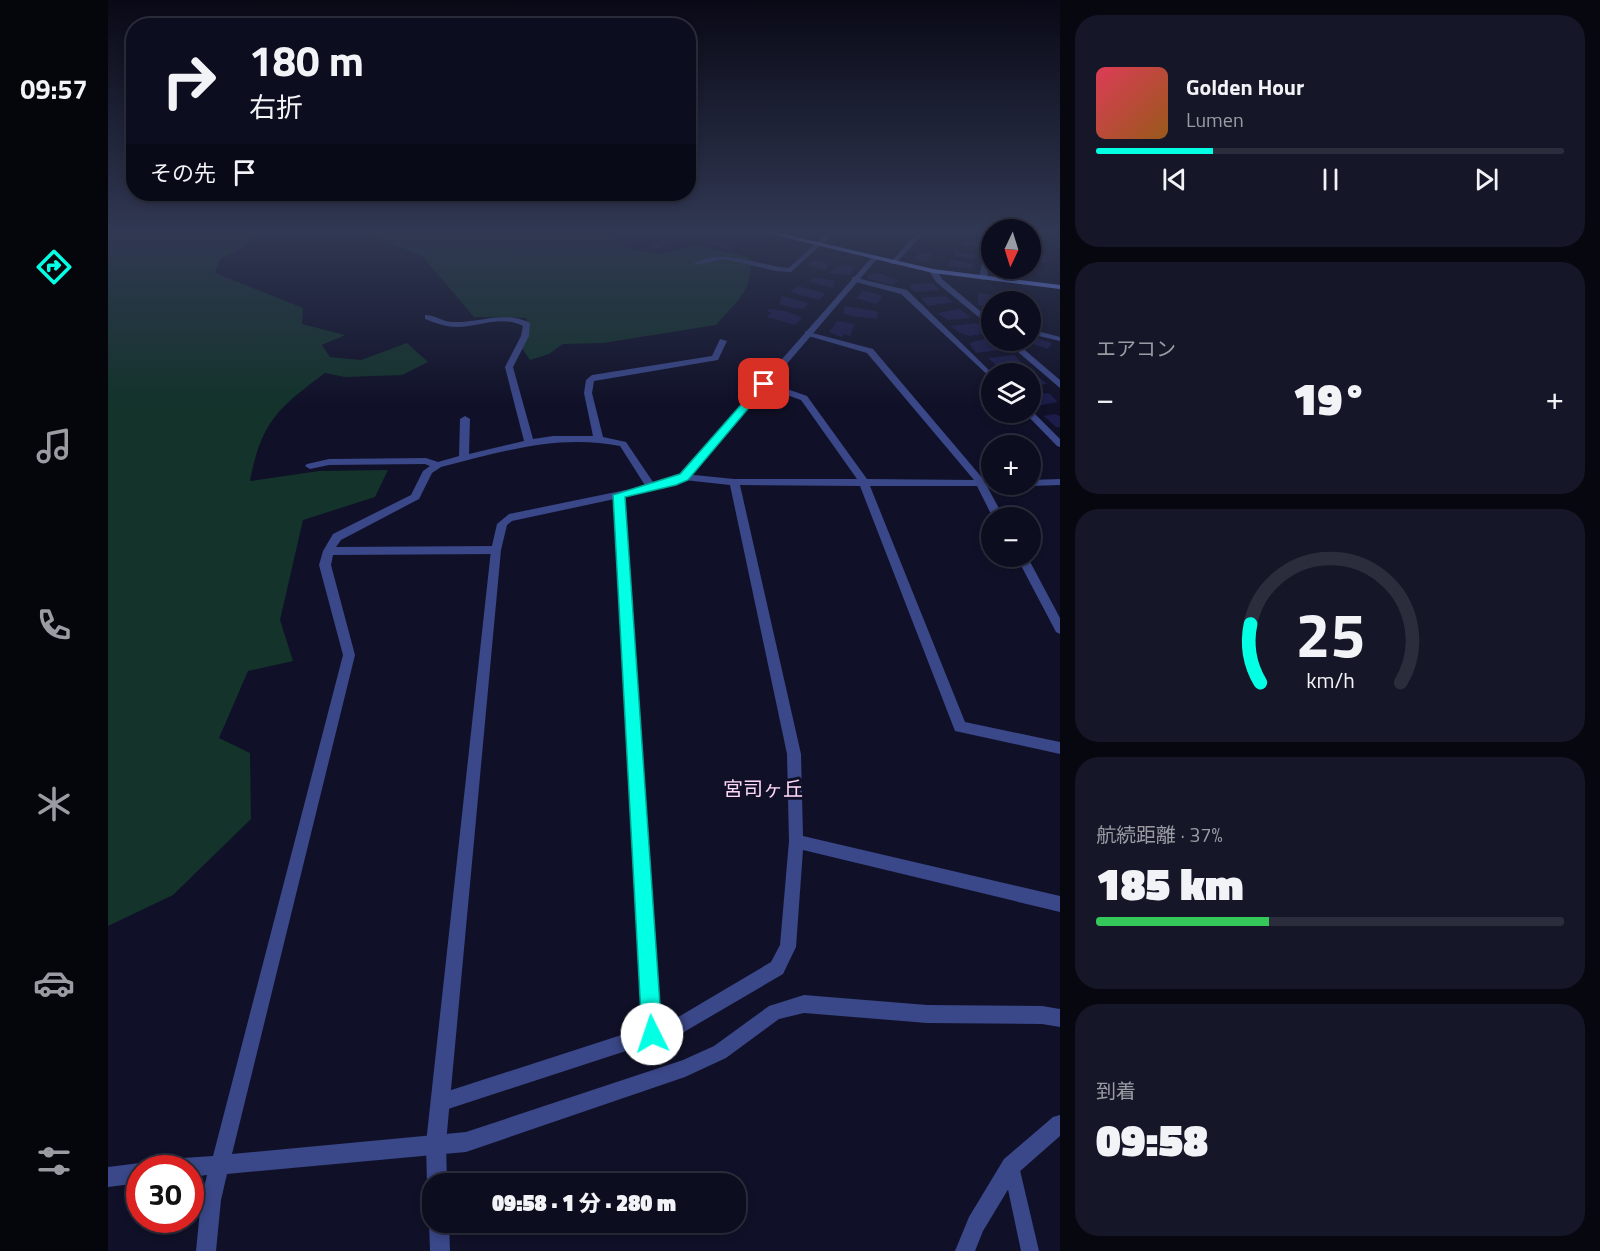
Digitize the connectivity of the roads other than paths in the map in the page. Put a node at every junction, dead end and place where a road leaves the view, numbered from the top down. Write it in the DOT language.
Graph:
graph roads {
  1 [pos="847,288"];
  2 [pos="890,288"];
  3 [pos="949,288"];
  4 [pos="981,315"];
  5 [pos="428,317"];
  6 [pos="808,333"];
  7 [pos="1041,334"];
  8 [pos="1060,339"];
  9 [pos="723,341"];
  10 [pos="1021,351"];
  11 [pos="981,366"];
  12 [pos="764,384"];
  13 [pos="1060,385"];
  14 [pos="465,418"];
  15 [pos="1039,423"];
  16 [pos="597,438"];
  17 [pos="529,443"];
  18 [pos="1060,444"];
  19 [pos="464,458"];
  20 [pos="438,465"];
  21 [pos="310,466"];
  22 [pos="684,477"];
  23 [pos="981,477"];
  24 [pos="734,482"];
  25 [pos="1060,482"];
  26 [pos="981,483"];
  27 [pos="1041,483"];
  28 [pos="864,484"];
  29 [pos="652,488"];
  30 [pos="619,495"];
  31 [pos="496,550"];
  32 [pos="328,551"];
  33 [pos="1027,567"];
  34 [pos="1060,629"];
  35 [pos="1060,748"];
  36 [pos="796,841"];
  37 [pos="1060,904"];
  38 [pos="1060,1018"];
  39 [pos="652,1034"];
  40 [pos="442,1102"];
  41 [pos="1060,1124"];
  42 [pos="436,1143"];
  43 [pos="221,1164"];
  44 [pos="204,1166"];
  45 [pos="1011,1166"];
  46 [pos="437,1173"];
  47 [pos="126,1175"];
  48 [pos="108,1177"];
  49 [pos="439,1233"];
  50 [pos="206,1251"];
  51 [pos="440,1251"];
  52 [pos="965,1251"];
  53 [pos="1030,1251"];
  1 -- 6 [label="street"];
  2 -- 11 [label="street"];
  3 -- 4 [label="street"];
  5 -- 17 [label="street"];
  6 -- 12 [label="street"];
  6 -- 23 [label="street"];
  7 -- 8 [label="street"];
  9 -- 16 [label="street"];
  10 -- 13 [label="street"];
  12 -- 22 [label="street"];
  12 -- 28 [label="street"];
  14 -- 19 [label="street"];
  15 -- 18 [label="street"];
  16 -- 17 [label="street"];
  16 -- 29 [label="street"];
  17 -- 19 [label="street"];
  19 -- 20 [label="street"];
  20 -- 21 [label="street"];
  20 -- 32 [label="street"];
  22 -- 24 [label="street"];
  22 -- 29 [label="street"];
  24 -- 28 [label="street"];
  24 -- 36 [label="street"];
  25 -- 27 [label="street"];
  26 -- 28 [label="street"];
  28 -- 35 [label="street"];
  29 -- 30 [label="street"];
  30 -- 31 [label="street"];
  30 -- 39 [label="street"];
  31 -- 32 [label="street"];
  31 -- 40 [label="street"];
  32 -- 43 [label="street"];
  33 -- 34 [label="street"];
  36 -- 37 [label="street"];
  36 -- 39 [label="street"];
  38 -- 42 [label="street"];
  39 -- 40 [label="street"];
  40 -- 42 [label="street"];
  41 -- 45 [label="street"];
  42 -- 43 [label="street"];
  42 -- 46 [label="street"];
  43 -- 44 [label="street"];
  43 -- 50 [label="street"];
  45 -- 52 [label="street"];
  45 -- 53 [label="lane"];
  47 -- 48 [label="street"];
  49 -- 51 [label="street"];
}
